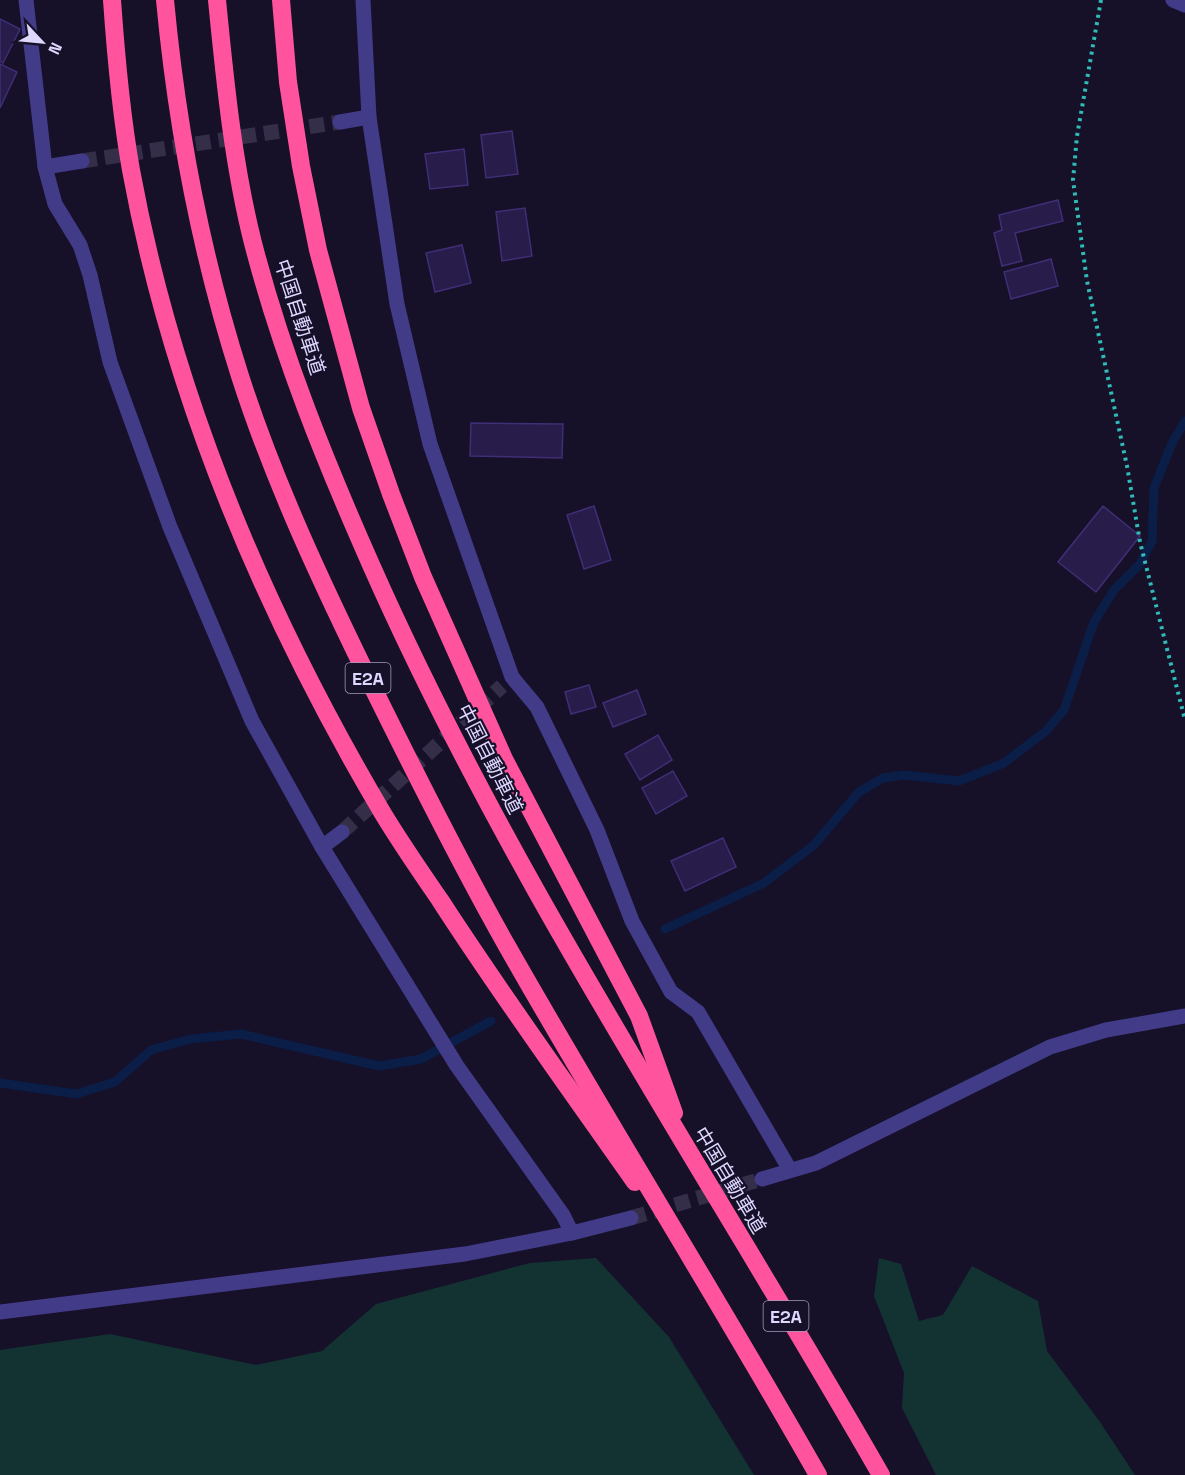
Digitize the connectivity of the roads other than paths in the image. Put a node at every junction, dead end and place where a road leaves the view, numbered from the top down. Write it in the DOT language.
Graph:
graph roads {
  1 [pos="27,0"];
  2 [pos="112,0"];
  3 [pos="165,0"];
  4 [pos="217,0"];
  5 [pos="281,0"];
  6 [pos="363,0"];
  7 [pos="1173,0"];
  8 [pos="1185,5"];
  9 [pos="369,117"];
  10 [pos="340,122"];
  11 [pos="82,161"];
  12 [pos="45,167"];
  13 [pos="342,832"];
  14 [pos="321,847"];
  15 [pos="1185,1016"];
  16 [pos="690,1157"];
  17 [pos="789,1170"];
  18 [pos="762,1179"];
  19 [pos="631,1218"];
  20 [pos="572,1233"];
  21 [pos="717,1299"];
  22 [pos="0,1312"];
  23 [pos="818,1475"];
  24 [pos="881,1475"];
  1 -- 12 [label="street"];
  2 -- 21 [label="highway"];
  3 -- 21 [label="highway, E2A"];
  4 -- 16 [label="highway, 中国自動車道 / E2A"];
  5 -- 16 [label="highway"];
  6 -- 9 [label="street"];
  7 -- 8 [label="street"];
  9 -- 10 [label="street"];
  9 -- 17 [label="street"];
  11 -- 12 [label="street"];
  12 -- 14 [label="street"];
  13 -- 14 [label="street"];
  14 -- 20 [label="street"];
  15 -- 17 [label="street"];
  16 -- 24 [label="highway, 中国自動車道 / E2A"];
  17 -- 18 [label="street"];
  19 -- 20 [label="street"];
  20 -- 22 [label="street"];
  21 -- 23 [label="highway, E2A"];
}
